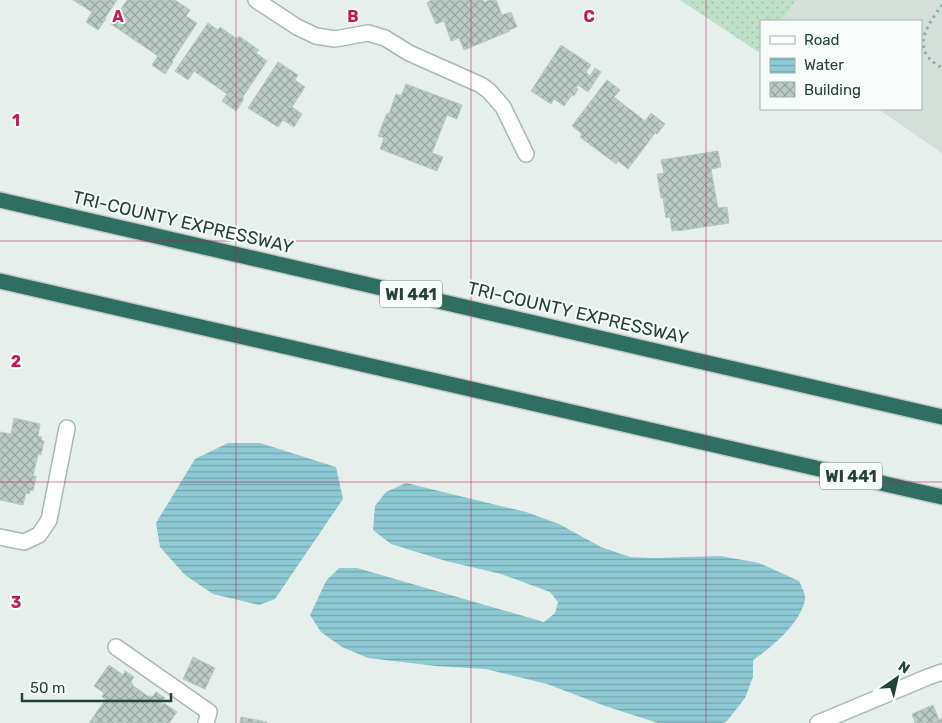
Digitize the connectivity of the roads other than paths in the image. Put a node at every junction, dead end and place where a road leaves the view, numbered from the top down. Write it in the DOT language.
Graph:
graph roads {
  1 [pos="256,0"];
  2 [pos="526,154"];
  3 [pos="0,200"];
  4 [pos="0,281"];
  5 [pos="942,417"];
  6 [pos="67,428"];
  7 [pos="942,497"];
  8 [pos="0,539"];
  9 [pos="116,647"];
  10 [pos="942,672"];
  11 [pos="206,723"];
  12 [pos="818,723"];
  1 -- 2 [label="street"];
  3 -- 5 [label="highway, TRI-COUNTY EXPRESSWAY / WI 441"];
  4 -- 7 [label="highway, WI 441"];
  6 -- 8 [label="street"];
  9 -- 11 [label="street"];
  10 -- 12 [label="street"];
}
